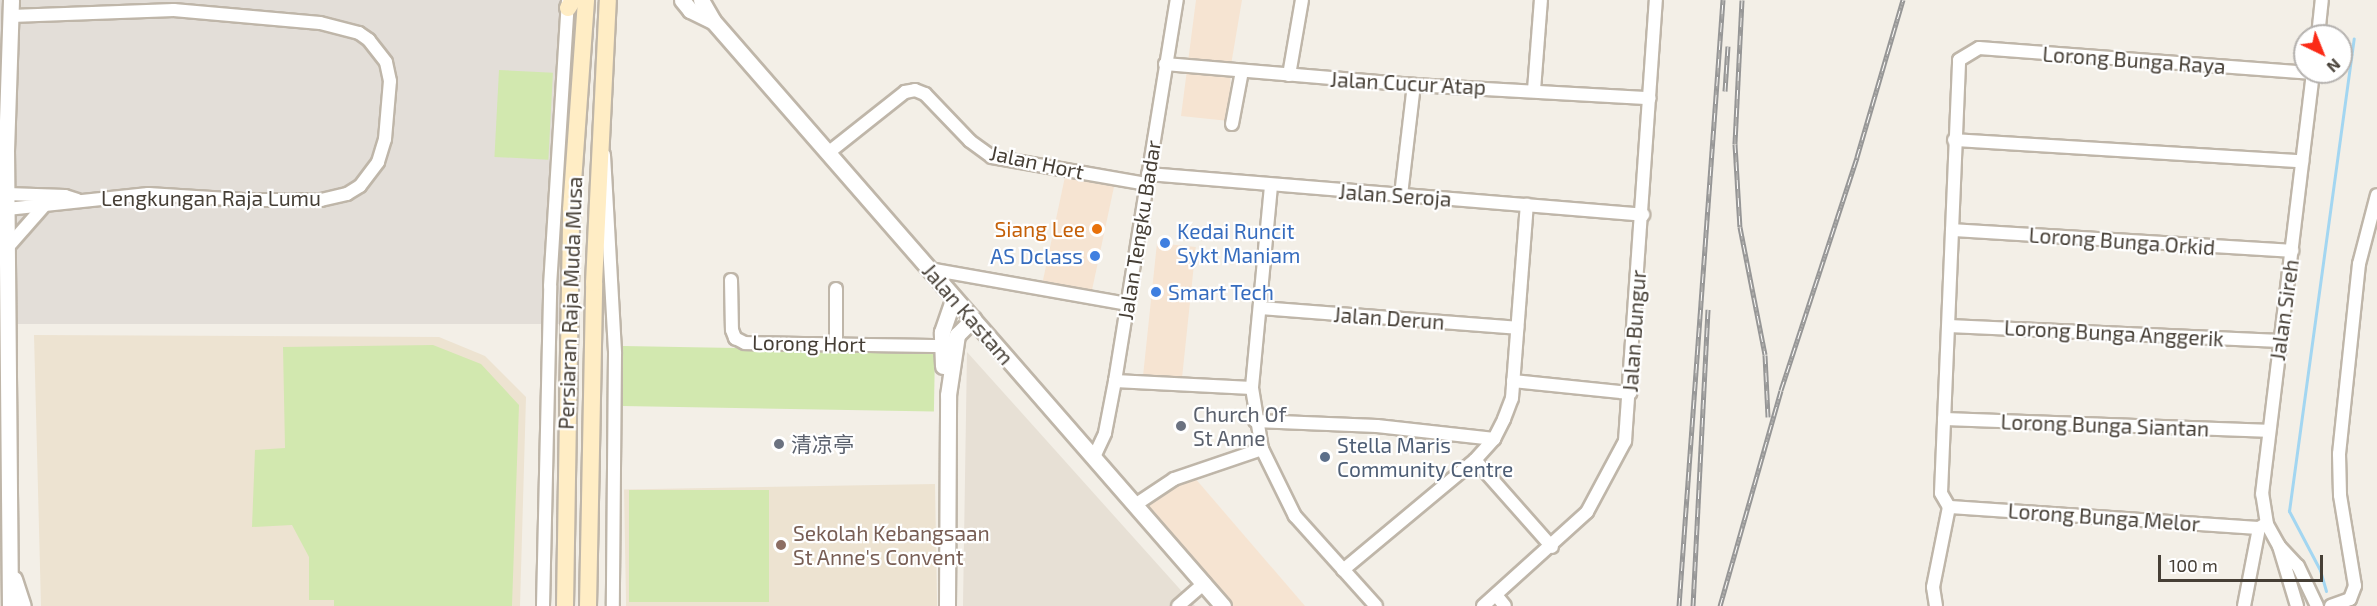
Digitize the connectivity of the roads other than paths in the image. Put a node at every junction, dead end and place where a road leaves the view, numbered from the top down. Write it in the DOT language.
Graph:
graph roads {
  1 [pos="11,0"];
  2 [pos="586,0"];
  3 [pos="682,0"];
  4 [pos="701,0"];
  5 [pos="1177,0"];
  6 [pos="1302,0"];
  7 [pos="1541,0"];
  8 [pos="1656,0"];
  9 [pos="2322,0"];
  10 [pos="570,3"];
  11 [pos="609,3"];
  12 [pos="11,16"];
  13 [pos="712,21"];
  14 [pos="2319,24"];
  15 [pos="1165,64"];
  16 [pos="4,67"];
  17 [pos="1242,71"];
  18 [pos="2293,72"];
  19 [pos="1289,75"];
  20 [pos="2312,84"];
  21 [pos="1414,85"];
  22 [pos="1534,90"];
  23 [pos="1650,98"];
  24 [pos="4,107"];
  25 [pos="1232,123"];
  26 [pos="600,134"];
  27 [pos="1954,140"];
  28 [pos="3,145"];
  29 [pos="828,153"];
  30 [pos="2302,161"];
  31 [pos="1147,179"];
  32 [pos="1271,186"];
  33 [pos="1401,195"];
  34 [pos="2377,195"];
  35 [pos="77,200"];
  36 [pos="7,201"];
  37 [pos="1527,205"];
  38 [pos="43,207"];
  39 [pos="1643,215"];
  40 [pos="1952,230"];
  41 [pos="7,249"];
  42 [pos="2292,251"];
  43 [pos="929,269"];
  44 [pos="731,280"];
  45 [pos="836,289"];
  46 [pos="954,298"];
  47 [pos="1128,304"];
  48 [pos="1260,308"];
  49 [pos="973,319"];
  50 [pos="1949,326"];
  51 [pos="1517,328"];
  52 [pos="2280,341"];
  53 [pos="836,344"];
  54 [pos="4,346"];
  55 [pos="943,346"];
  56 [pos="1115,381"];
  57 [pos="1513,381"];
  58 [pos="1252,388"];
  59 [pos="1630,393"];
  60 [pos="948,395"];
  61 [pos="1944,419"];
  62 [pos="1255,421"];
  63 [pos="2267,431"];
  64 [pos="1494,439"];
  65 [pos="1262,449"];
  66 [pos="5,454"];
  67 [pos="1094,457"];
  68 [pos="1475,460"];
  69 [pos="1135,505"];
  70 [pos="1949,507"];
  71 [pos="2263,526"];
  72 [pos="2279,546"];
  73 [pos="1552,547"];
  74 [pos="7,558"];
  75 [pos="1344,570"];
  76 [pos="1204,584"];
  77 [pos="1496,595"];
  78 [pos="2352,603"];
  79 [pos="0,606"];
  80 [pos="10,606"];
  81 [pos="23,606"];
  82 [pos="543,606"];
  83 [pos="565,606"];
  84 [pos="588,606"];
  85 [pos="613,606"];
  86 [pos="947,606"];
  87 [pos="1178,606"];
  88 [pos="1223,606"];
  89 [pos="1376,606"];
  90 [pos="1483,606"];
  91 [pos="1505,606"];
  92 [pos="1936,606"];
  93 [pos="2244,606"];
  94 [pos="2297,606"];
  95 [pos="2317,606"];
  96 [pos="2331,606"];
  1 -- 12 [label="street"];
  2 -- 83 [label="main road, Persiaran Raja Muda Musa"];
  3 -- 13 [label="street, Jalan Kastam"];
  4 -- 13 [label="street, Jalan Kastam"];
  5 -- 15 [label="street, Jalan Tengku Badar"];
  6 -- 19 [label="street"];
  7 -- 22 [label="street"];
  8 -- 23 [label="street, Jalan Bungur"];
  9 -- 14 [label="street"];
  10 -- 82 [label="street"];
  11 -- 26 [label="main road, Persiaran Raja Muda Musa"];
  12 -- 16 [label="street"];
  12 -- 35 [label="street, Lengkungan Raja Lumu"];
  13 -- 29 [label="street, Jalan Kastam"];
  15 -- 17 [label="street, Jalan Cucur Atap"];
  15 -- 31 [label="street, Jalan Tengku Badar"];
  16 -- 24 [label="street"];
  17 -- 19 [label="street, Jalan Cucur Atap"];
  17 -- 25 [label="street"];
  18 -- 27 [label="street, Lorong Bunga Raya"];
  19 -- 21 [label="street, Jalan Cucur Atap"];
  20 -- 30 [label="street, Jalan Sireh"];
  21 -- 22 [label="street, Jalan Cucur Atap"];
  21 -- 33 [label="street"];
  22 -- 23 [label="street, Jalan Cucur Atap"];
  23 -- 39 [label="street, Jalan Bungur"];
  24 -- 28 [label="street"];
  26 -- 84 [label="main road, Persiaran Raja Muda Musa"];
  26 -- 85 [label="street"];
  27 -- 30 [label="street"];
  27 -- 40 [label="street"];
  28 -- 36 [label="street"];
  29 -- 31 [label="street, Jalan Hort"];
  29 -- 43 [label="street, Jalan Kastam"];
  30 -- 42 [label="street, Jalan Sireh"];
  31 -- 32 [label="street, Jalan Seroja"];
  31 -- 47 [label="street, Jalan Tengku Badar"];
  32 -- 33 [label="street, Jalan Seroja"];
  32 -- 48 [label="street"];
  33 -- 37 [label="street, Jalan Seroja"];
  34 -- 78 [label="street"];
  35 -- 36 [label="street, Lengkungan Raja Lumu"];
  35 -- 38 [label="street, Lengkungan Raja Lumu"];
  36 -- 38 [label="street, Lengkungan Raja Lumu"];
  36 -- 41 [label="street"];
  37 -- 39 [label="street, Jalan Seroja"];
  37 -- 51 [label="street"];
  38 -- 41 [label="street"];
  39 -- 59 [label="street, Jalan Bungur"];
  40 -- 42 [label="street, Lorong Bunga Orkid"];
  40 -- 50 [label="street"];
  41 -- 54 [label="street"];
  42 -- 52 [label="street, Jalan Sireh"];
  43 -- 46 [label="street, Jalan Kastam"];
  43 -- 47 [label="street"];
  44 -- 53 [label="street, Lorong Hort"];
  45 -- 53 [label="street"];
  46 -- 49 [label="street, Jalan Kastam"];
  46 -- 55 [label="street"];
  47 -- 56 [label="street, Jalan Tengku Badar"];
  48 -- 51 [label="street, Jalan Derun"];
  48 -- 58 [label="street"];
  49 -- 60 [label="street"];
  49 -- 67 [label="street, Jalan Kastam"];
  50 -- 52 [label="street, Lorong Bunga Anggerik"];
  50 -- 61 [label="street"];
  51 -- 57 [label="street"];
  52 -- 63 [label="street, Jalan Sireh"];
  53 -- 55 [label="street, Lorong Hort"];
  54 -- 66 [label="street"];
  55 -- 60 [label="street"];
  56 -- 58 [label="street"];
  56 -- 67 [label="street, Jalan Tengku Badar"];
  57 -- 59 [label="street"];
  57 -- 64 [label="street"];
  58 -- 62 [label="street"];
  59 -- 73 [label="street, Jalan Bungur"];
  60 -- 86 [label="street"];
  61 -- 63 [label="street, Lorong Bunga Siantan"];
  61 -- 70 [label="street"];
  62 -- 64 [label="street"];
  62 -- 65 [label="street"];
  63 -- 71 [label="street, Jalan Sireh"];
  64 -- 68 [label="street"];
  65 -- 69 [label="street"];
  65 -- 75 [label="street"];
  66 -- 74 [label="street"];
  67 -- 69 [label="street, Jalan Kastam"];
  68 -- 73 [label="street"];
  68 -- 75 [label="street"];
  69 -- 76 [label="street, Jalan Kastam"];
  70 -- 71 [label="street, Lorong Bunga Melor"];
  70 -- 92 [label="street"];
  71 -- 72 [label="street, Jalan Sireh"];
  71 -- 93 [label="street"];
  72 -- 94 [label="street, Jalan Sireh"];
  72 -- 95 [label="street, Jalan Sireh"];
  73 -- 77 [label="street, Jalan Bungur"];
  74 -- 79 [label="street"];
  74 -- 80 [label="street"];
  74 -- 81 [label="street"];
  75 -- 89 [label="street"];
  76 -- 87 [label="street"];
  76 -- 88 [label="street, Jalan Kastam"];
  77 -- 90 [label="street, Jalan Bungur"];
  77 -- 91 [label="street"];
  78 -- 96 [label="street"];
}
